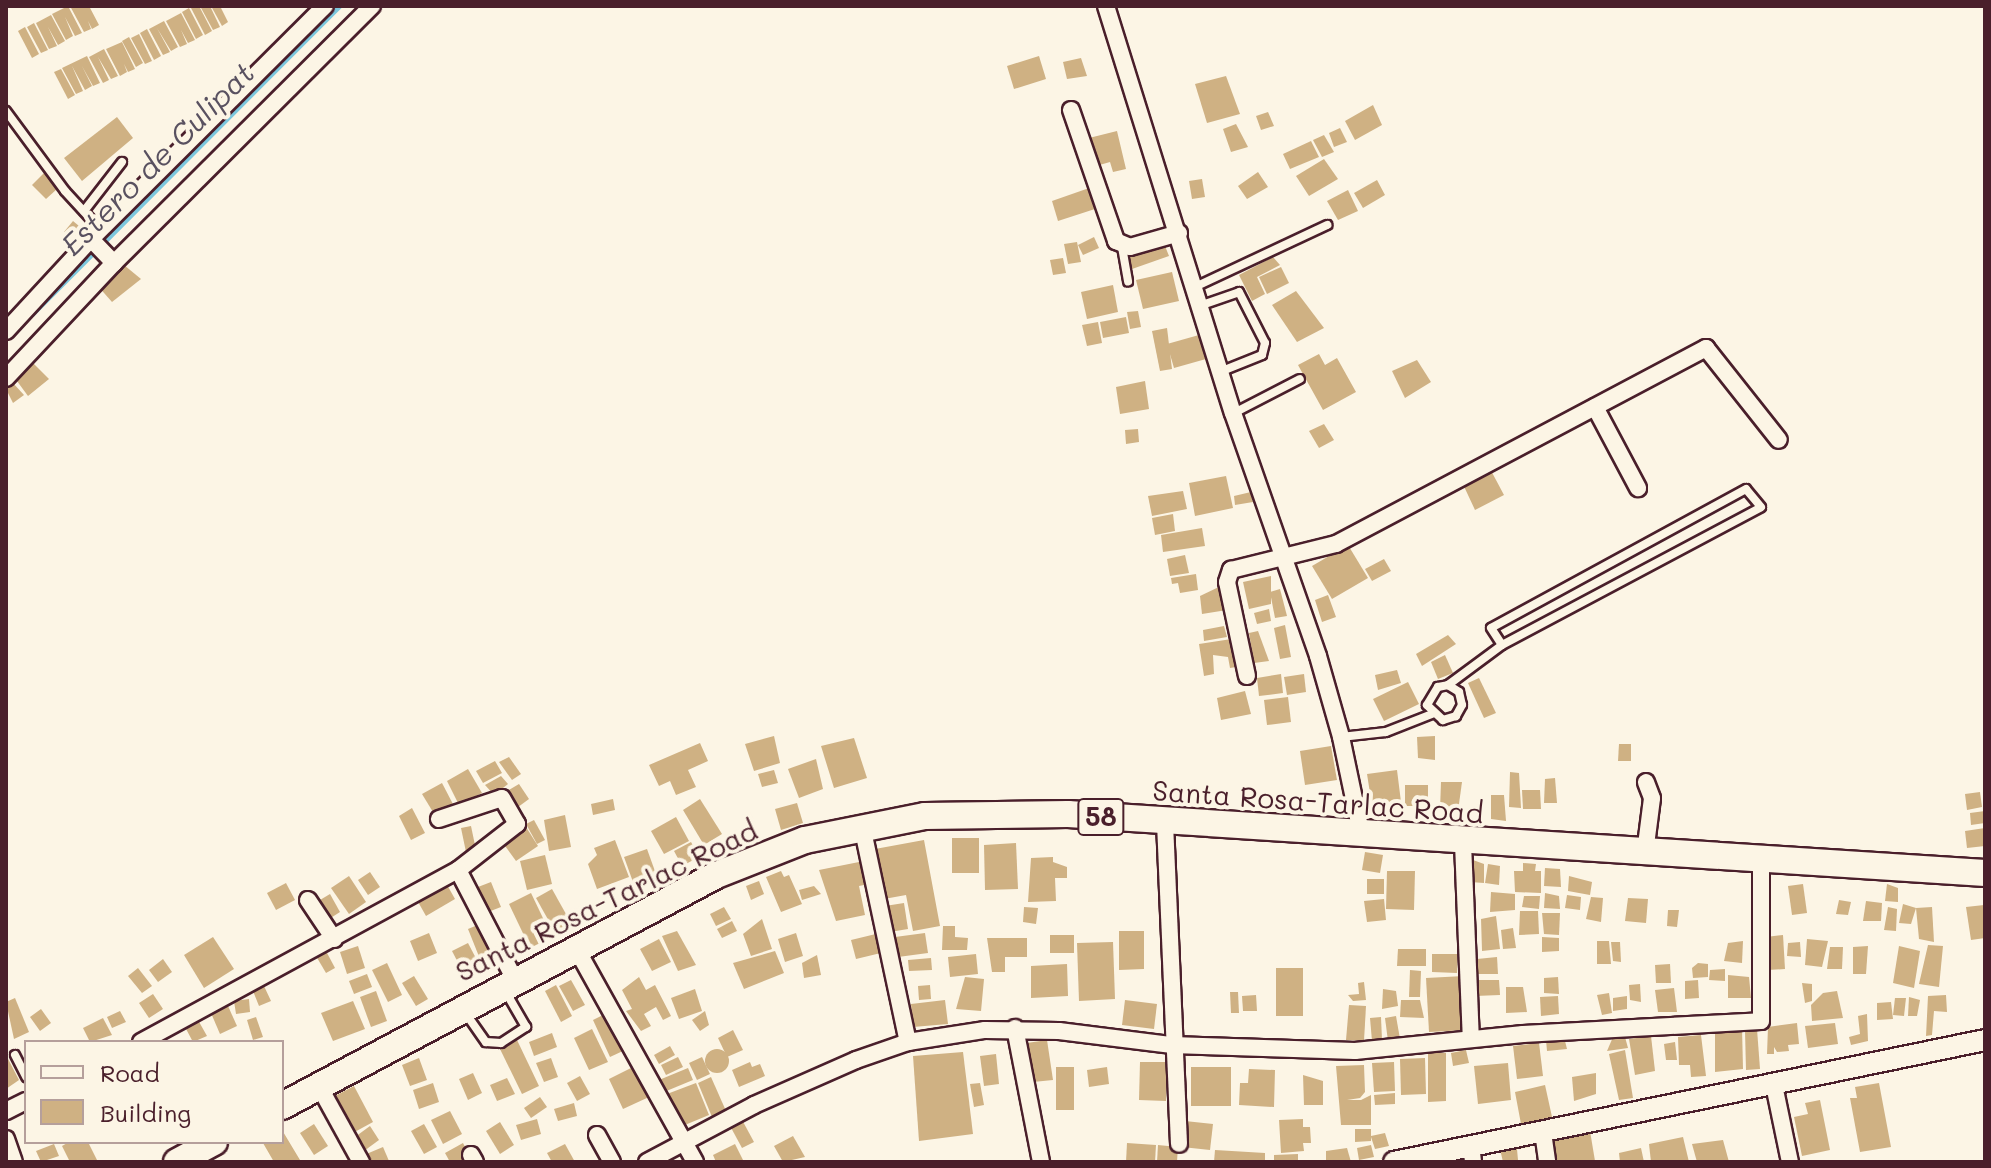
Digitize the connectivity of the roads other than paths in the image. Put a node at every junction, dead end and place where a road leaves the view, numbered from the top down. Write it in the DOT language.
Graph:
graph roads {
  1 [pos="325,6"];
  2 [pos="372,6"];
  3 [pos="1106,6"];
  4 [pos="1071,110"];
  5 [pos="6,111"];
  6 [pos="122,162"];
  7 [pos="84,211"];
  8 [pos="1327,225"];
  9 [pos="1179,233"];
  10 [pos="97,238"];
  11 [pos="1122,247"];
  12 [pos="112,261"];
  13 [pos="1128,281"];
  14 [pos="1197,286"];
  15 [pos="1202,305"];
  16 [pos="6,331"];
  17 [pos="1222,371"];
  18 [pos="6,378"];
  19 [pos="1300,379"];
  20 [pos="1595,407"];
  21 [pos="1233,413"];
  22 [pos="1779,440"];
  23 [pos="1638,488"];
  24 [pos="1287,560"];
  25 [pos="1502,645"];
  26 [pos="1247,676"];
  27 [pos="1448,685"];
  28 [pos="1432,714"];
  29 [pos="1341,737"];
  30 [pos="1646,782"];
  31 [pos="439,819"];
  32 [pos="1165,823"];
  33 [pos="862,826"];
  34 [pos="1362,837"];
  35 [pos="1463,843"];
  36 [pos="1645,853"];
  37 [pos="1761,860"];
  38 [pos="458,870"];
  39 [pos="1985,873"];
  40 [pos="308,900"];
  41 [pos="334,939"];
  42 [pos="576,948"];
  43 [pos="508,982"];
  44 [pos="461,1007"];
  45 [pos="1015,1028"];
  46 [pos="1471,1039"];
  47 [pos="145,1040"];
  48 [pos="1985,1040"];
  49 [pos="908,1042"];
  50 [pos="1172,1045"];
  51 [pos="15,1055"];
  52 [pos="24,1073"];
  53 [pos="1774,1085"];
  54 [pos="319,1086"];
  55 [pos="284,1105"];
  56 [pos="1543,1132"];
  57 [pos="597,1135"];
  58 [pos="6,1139"];
  59 [pos="684,1142"];
  60 [pos="210,1144"];
  61 [pos="1179,1144"];
  62 [pos="1472,1154"];
  63 [pos="14,1162"];
  64 [pos="177,1162"];
  65 [pos="361,1162"];
  66 [pos="612,1162"];
  67 [pos="647,1162"];
  68 [pos="695,1162"];
  69 [pos="1041,1162"];
  70 [pos="1394,1162"];
  71 [pos="1547,1162"];
  72 [pos="1790,1162"];
  1 -- 10 [label="street"];
  2 -- 12 [label="street"];
  3 -- 9 [label="street"];
  4 -- 11 [label="street"];
  5 -- 7 [label="lane"];
  6 -- 7 [label="lane"];
  7 -- 10 [label="lane"];
  8 -- 14 [label="lane"];
  9 -- 11 [label="street"];
  9 -- 14 [label="street"];
  10 -- 12 [label="street"];
  10 -- 16 [label="street"];
  11 -- 13 [label="lane"];
  12 -- 18 [label="street"];
  14 -- 15 [label="street"];
  15 -- 17 [label="street"];
  15 -- 17 [label="lane"];
  17 -- 21 [label="street"];
  19 -- 21 [label="lane"];
  20 -- 22 [label="street"];
  20 -- 23 [label="street"];
  20 -- 24 [label="street"];
  21 -- 24 [label="street"];
  24 -- 26 [label="street"];
  24 -- 29 [label="street"];
  25 -- 25 [label="lane"];
  25 -- 27 [label="lane"];
  27 -- 28 [label="lane"];
  27 -- 28 [label="lane"];
  28 -- 29 [label="lane"];
  29 -- 34 [label="street"];
  30 -- 36 [label="street"];
  31 -- 38 [label="street"];
  32 -- 33 [label="highway, Santa Rosa-Tarlac Road / 58"];
  32 -- 34 [label="highway, Santa Rosa-Tarlac Road / 58"];
  32 -- 50 [label="street"];
  33 -- 42 [label="highway, Santa Rosa-Tarlac Road / 58"];
  33 -- 49 [label="street"];
  34 -- 35 [label="highway, Santa Rosa-Tarlac Road / 58"];
  35 -- 36 [label="highway, Santa Rosa-Tarlac Road / 58"];
  35 -- 46 [label="street"];
  36 -- 37 [label="highway, Santa Rosa-Tarlac Road / 58"];
  37 -- 39 [label="highway, Santa Rosa-Tarlac Road / 58"];
  37 -- 46 [label="street"];
  38 -- 41 [label="street"];
  38 -- 43 [label="street"];
  40 -- 41 [label="street"];
  41 -- 47 [label="street"];
  42 -- 43 [label="highway, Santa Rosa-Tarlac Road / 58"];
  42 -- 59 [label="street"];
  43 -- 44 [label="highway, Santa Rosa-Tarlac Road / 58"];
  43 -- 44 [label="lane"];
  44 -- 54 [label="highway, Santa Rosa-Tarlac Road / 58"];
  45 -- 49 [label="street"];
  45 -- 50 [label="street"];
  45 -- 69 [label="street"];
  46 -- 50 [label="street"];
  48 -- 53 [label="street"];
  49 -- 59 [label="street"];
  50 -- 61 [label="street"];
  51 -- 52 [label="lane"];
  53 -- 56 [label="street"];
  53 -- 72 [label="street"];
  54 -- 55 [label="highway, Santa Rosa-Tarlac Road / 58"];
  54 -- 65 [label="street"];
  56 -- 62 [label="street"];
  56 -- 71 [label="street"];
  57 -- 66 [label="street"];
  58 -- 63 [label="street"];
  59 -- 67 [label="street"];
  59 -- 68 [label="street"];
  60 -- 64 [label="highway"];
  62 -- 70 [label="street"];
}
